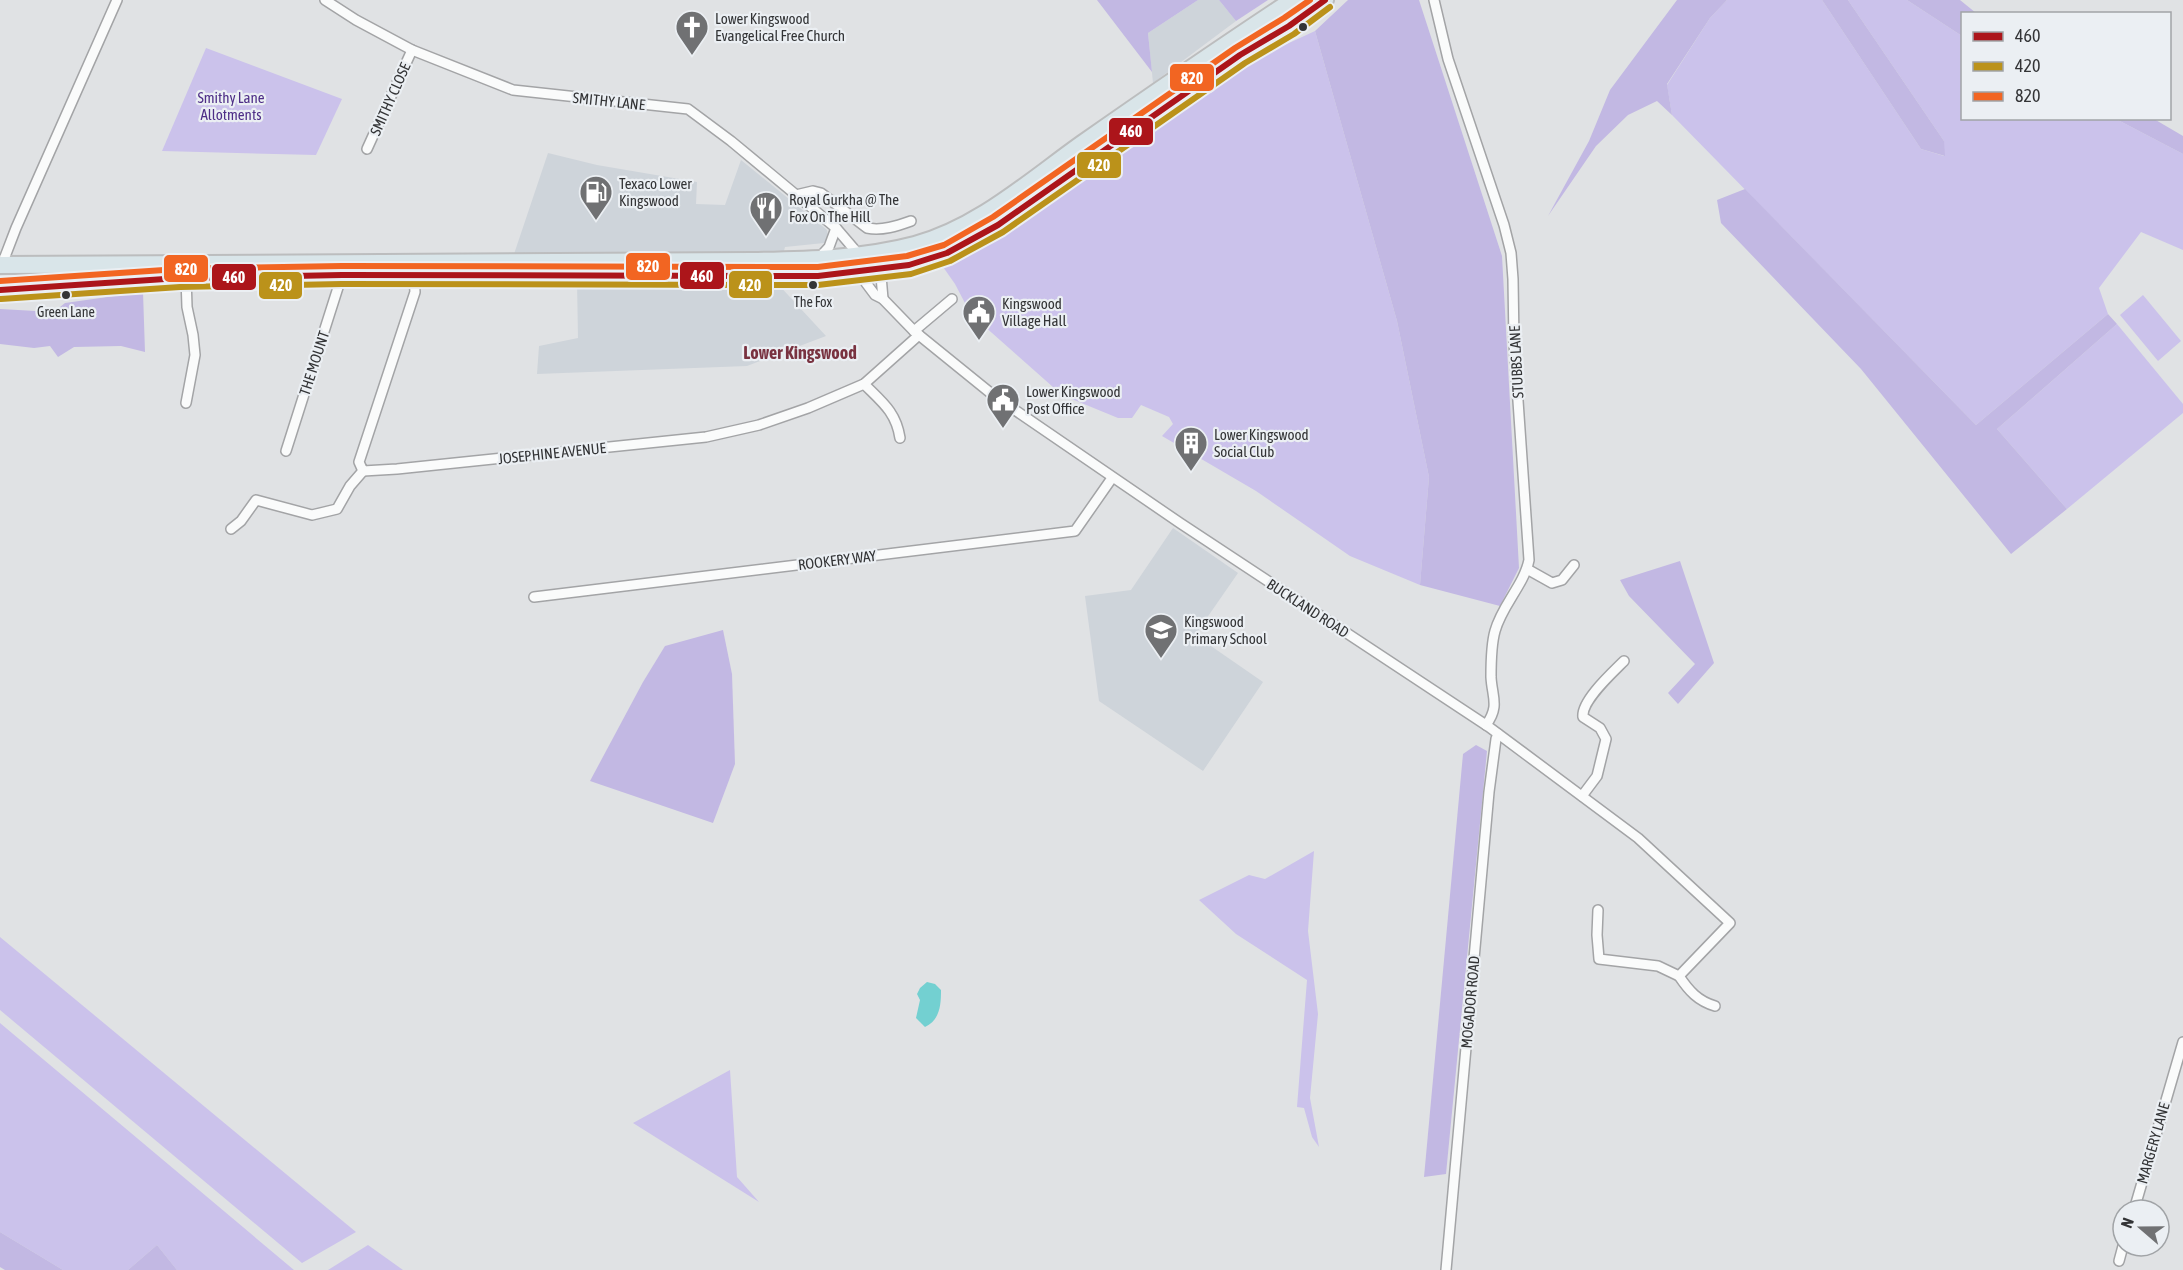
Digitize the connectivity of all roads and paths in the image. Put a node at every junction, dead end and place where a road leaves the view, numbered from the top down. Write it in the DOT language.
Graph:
graph roads {
  1 [pos="117,0"];
  2 [pos="325,0"];
  3 [pos="1293,0"];
  4 [pos="1325,0"];
  5 [pos="1434,0"];
  6 [pos="412,50"];
  7 [pos="367,149"];
  8 [pos="796,195"];
  9 [pos="911,221"];
  10 [pos="836,228"];
  11 [pos="860,256"];
  12 [pos="818,259"];
  13 [pos="1,266"];
  14 [pos="868,271"];
  15 [pos="342,276"];
  16 [pos="414,276"];
  17 [pos="186,278"];
  18 [pos="0,290"];
  19 [pos="952,299"];
  20 [pos="916,333"];
  21 [pos="864,384"];
  22 [pos="186,403"];
  23 [pos="900,438"];
  24 [pos="286,451"];
  25 [pos="363,471"];
  26 [pos="1113,478"];
  27 [pos="231,529"];
  28 [pos="1574,565"];
  29 [pos="1527,569"];
  30 [pos="534,597"];
  31 [pos="1624,661"];
  32 [pos="1486,725"];
  33 [pos="1498,734"];
  34 [pos="1582,796"];
  35 [pos="1598,910"];
  36 [pos="1680,976"];
  37 [pos="1715,1006"];
  38 [pos="2183,1042"];
  39 [pos="2138,1198"];
  40 [pos="2120,1258"];
  41 [pos="2119,1261"];
  42 [pos="1446,1270"];
  1 -- 13 [label="street"];
  2 -- 6 [label="street, SMITHY LANE"];
  3 -- 11 [label="highway"];
  4 -- 14 [label="highway"];
  5 -- 29 [label="street, STUBBS LANE"];
  6 -- 7 [label="street, SMITHY CLOSE"];
  6 -- 8 [label="street, SMITHY LANE"];
  8 -- 9 [label="street"];
  8 -- 10 [label="street, SMITHY LANE"];
  10 -- 11 [label="street, SMITHY LANE"];
  10 -- 12 [label="street"];
  11 -- 12 [label="highway"];
  11 -- 14 [label="street, SMITHY LANE"];
  12 -- 13 [label="highway"];
  14 -- 16 [label="highway"];
  14 -- 20 [label="street, BUCKLAND ROAD"];
  15 -- 16 [label="highway"];
  15 -- 17 [label="highway"];
  15 -- 24 [label="street, THE MOUNT"];
  16 -- 25 [label="street"];
  17 -- 18 [label="highway"];
  17 -- 22 [label="street"];
  19 -- 20 [label="street, JOSEPHINE AVENUE"];
  20 -- 21 [label="street, JOSEPHINE AVENUE"];
  20 -- 26 [label="street, BUCKLAND ROAD"];
  21 -- 23 [label="street"];
  21 -- 25 [label="street, JOSEPHINE AVENUE"];
  25 -- 27 [label="street"];
  26 -- 30 [label="street, ROOKERY WAY"];
  26 -- 32 [label="street, BUCKLAND ROAD"];
  28 -- 29 [label="street"];
  29 -- 32 [label="street"];
  31 -- 34 [label="street"];
  32 -- 33 [label="street, BUCKLAND ROAD"];
  33 -- 34 [label="street, BUCKLAND ROAD"];
  33 -- 42 [label="street, MOGADOR ROAD"];
  34 -- 36 [label="street, BUCKLAND ROAD"];
  35 -- 36 [label="street"];
  36 -- 37 [label="street"];
  38 -- 39 [label="street, MARGERY LANE"];
  40 -- 41 [label="street"];
}
